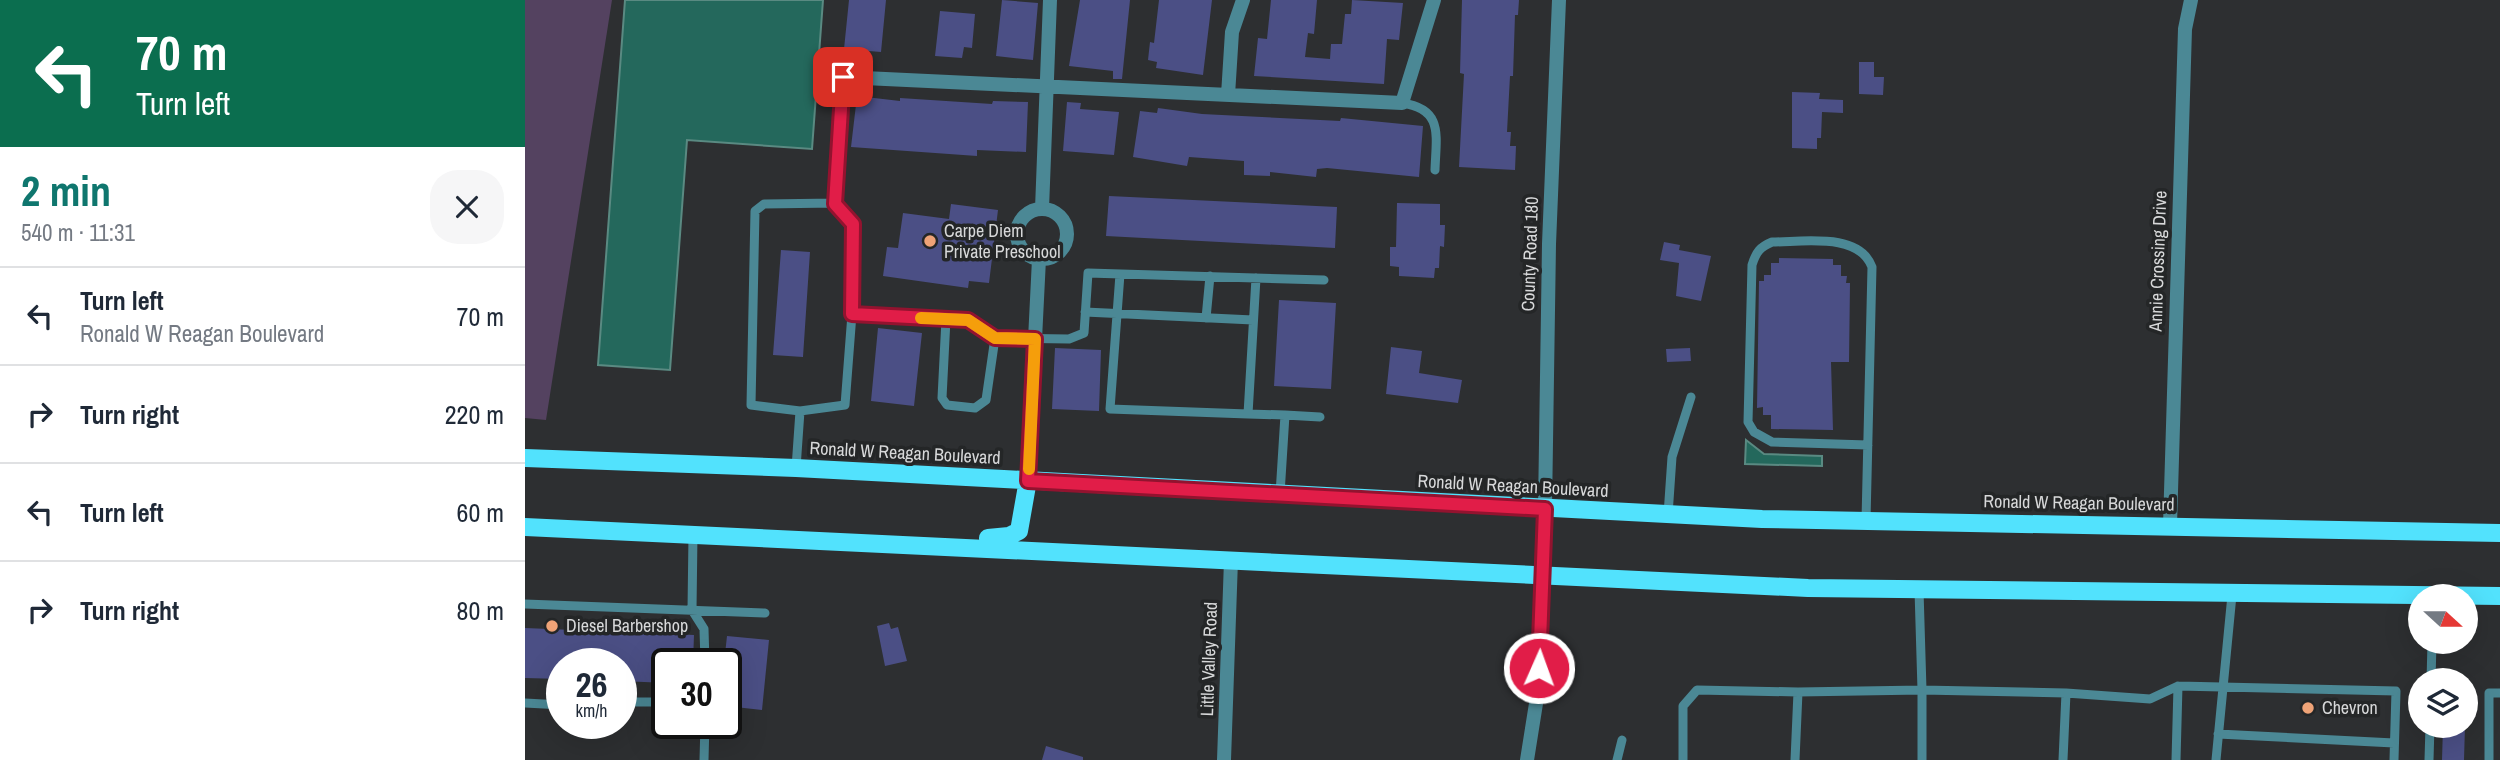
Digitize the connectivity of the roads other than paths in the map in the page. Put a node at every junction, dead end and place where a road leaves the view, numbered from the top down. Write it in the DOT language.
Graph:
graph roads {
  1 [pos="1050,0"];
  2 [pos="1243,0"];
  3 [pos="1434,0"];
  4 [pos="1559,0"];
  5 [pos="2191,0"];
  6 [pos="843,77"];
  7 [pos="1048,84"];
  8 [pos="1228,94"];
  9 [pos="1402,103"];
  10 [pos="1435,170"];
  11 [pos="835,204"];
  12 [pos="1042,209"];
  13 [pos="1039,259"];
  14 [pos="1120,274"];
  15 [pos="1210,276"];
  16 [pos="1256,278"];
  17 [pos="1324,280"];
  18 [pos="1085,312"];
  19 [pos="1117,313"];
  20 [pos="852,314"];
  21 [pos="1206,318"];
  22 [pos="946,319"];
  23 [pos="1253,320"];
  24 [pos="995,338"];
  25 [pos="1035,339"];
  26 [pos="1691,397"];
  27 [pos="800,411"];
  28 [pos="1248,414"];
  29 [pos="1285,415"];
  30 [pos="1320,417"];
  31 [pos="1868,445"];
  32 [pos="525,458"];
  33 [pos="796,468"];
  34 [pos="1028,481"];
  35 [pos="1280,494"];
  36 [pos="1545,509"];
  37 [pos="1668,515"];
  38 [pos="1867,520"];
  39 [pos="2170,525"];
  40 [pos="525,527"];
  41 [pos="2500,533"];
  42 [pos="693,534"];
  43 [pos="902,543"];
  44 [pos="1231,560"];
  45 [pos="1543,577"];
  46 [pos="1919,590"];
  47 [pos="2232,595"];
  48 [pos="2408,596"];
  49 [pos="2478,596"];
  50 [pos="2500,596"];
  51 [pos="525,604"];
  52 [pos="692,610"];
  53 [pos="765,613"];
  54 [pos="705,648"];
  55 [pos="2178,686"];
  56 [pos="2226,686"];
  57 [pos="1922,690"];
  58 [pos="1798,692"];
  59 [pos="2066,693"];
  60 [pos="2500,693"];
  61 [pos="525,703"];
  62 [pos="546,704"];
  63 [pos="2218,734"];
  64 [pos="2430,738"];
  65 [pos="704,739"];
  66 [pos="1622,740"];
  67 [pos="2394,743"];
  68 [pos="703,760"];
  69 [pos="1224,760"];
  70 [pos="1527,760"];
  71 [pos="1617,760"];
  72 [pos="1683,760"];
  73 [pos="1794,760"];
  74 [pos="1922,760"];
  75 [pos="2063,760"];
  76 [pos="2176,760"];
  77 [pos="2216,760"];
  78 [pos="2394,760"];
  79 [pos="2429,760"];
  80 [pos="2489,760"];
  1 -- 7 [label="street"];
  2 -- 8 [label="street"];
  3 -- 9 [label="street"];
  4 -- 36 [label="street, County Road 180"];
  5 -- 39 [label="street, Annie Crossing Drive"];
  6 -- 7 [label="street"];
  6 -- 11 [label="lane"];
  7 -- 8 [label="street"];
  7 -- 12 [label="street"];
  8 -- 9 [label="street"];
  9 -- 10 [label="lane"];
  11 -- 20 [label="lane"];
  11 -- 27 [label="lane"];
  12 -- 13 [label="street"];
  12 -- 13 [label="street"];
  13 -- 25 [label="street"];
  14 -- 15 [label="lane"];
  14 -- 18 [label="lane"];
  14 -- 19 [label="lane"];
  15 -- 16 [label="lane"];
  15 -- 21 [label="lane"];
  16 -- 17 [label="lane"];
  16 -- 23 [label="lane"];
  18 -- 19 [label="lane"];
  18 -- 25 [label="lane"];
  19 -- 21 [label="lane"];
  19 -- 28 [label="lane"];
  20 -- 22 [label="lane"];
  20 -- 27 [label="lane"];
  21 -- 23 [label="lane"];
  22 -- 24 [label="lane"];
  22 -- 24 [label="lane"];
  23 -- 28 [label="lane"];
  24 -- 25 [label="lane"];
  25 -- 34 [label="street"];
  26 -- 37 [label="lane"];
  27 -- 33 [label="lane"];
  28 -- 29 [label="lane"];
  29 -- 30 [label="lane"];
  29 -- 35 [label="lane"];
  31 -- 31 [label="lane"];
  31 -- 38 [label="lane"];
  32 -- 33 [label="main road, Ronald W Reagan Boulevard"];
  33 -- 34 [label="main road, Ronald W Reagan Boulevard"];
  34 -- 35 [label="main road, Ronald W Reagan Boulevard"];
  34 -- 43 [label="main road"];
  35 -- 36 [label="main road, Ronald W Reagan Boulevard"];
  36 -- 37 [label="main road, Ronald W Reagan Boulevard"];
  36 -- 45 [label="street, County Road 180"];
  37 -- 38 [label="main road, Ronald W Reagan Boulevard"];
  38 -- 39 [label="main road, Ronald W Reagan Boulevard"];
  39 -- 41 [label="main road, Ronald W Reagan Boulevard"];
  40 -- 42 [label="main road"];
  42 -- 43 [label="main road"];
  42 -- 52 [label="lane"];
  43 -- 44 [label="main road"];
  44 -- 45 [label="main road"];
  44 -- 69 [label="street, Little Valley Road"];
  45 -- 46 [label="main road"];
  45 -- 70 [label="street, County Road 180"];
  46 -- 47 [label="main road"];
  46 -- 57 [label="lane"];
  47 -- 48 [label="main road"];
  47 -- 56 [label="lane"];
  49 -- 50 [label="main road"];
  51 -- 52 [label="lane"];
  52 -- 53 [label="lane"];
  52 -- 54 [label="lane"];
  55 -- 56 [label="lane"];
  55 -- 59 [label="lane"];
  55 -- 76 [label="lane"];
  56 -- 63 [label="lane"];
  56 -- 67 [label="lane"];
  57 -- 58 [label="lane"];
  57 -- 59 [label="lane"];
  57 -- 74 [label="lane"];
  58 -- 72 [label="lane"];
  58 -- 73 [label="lane"];
  59 -- 75 [label="lane"];
  60 -- 80 [label="lane"];
  61 -- 62 [label="lane"];
  63 -- 67 [label="lane"];
  63 -- 77 [label="lane"];
  64 -- 79 [label="lane"];
  65 -- 68 [label="lane"];
  66 -- 71 [label="lane"];
  67 -- 78 [label="lane"];
}
